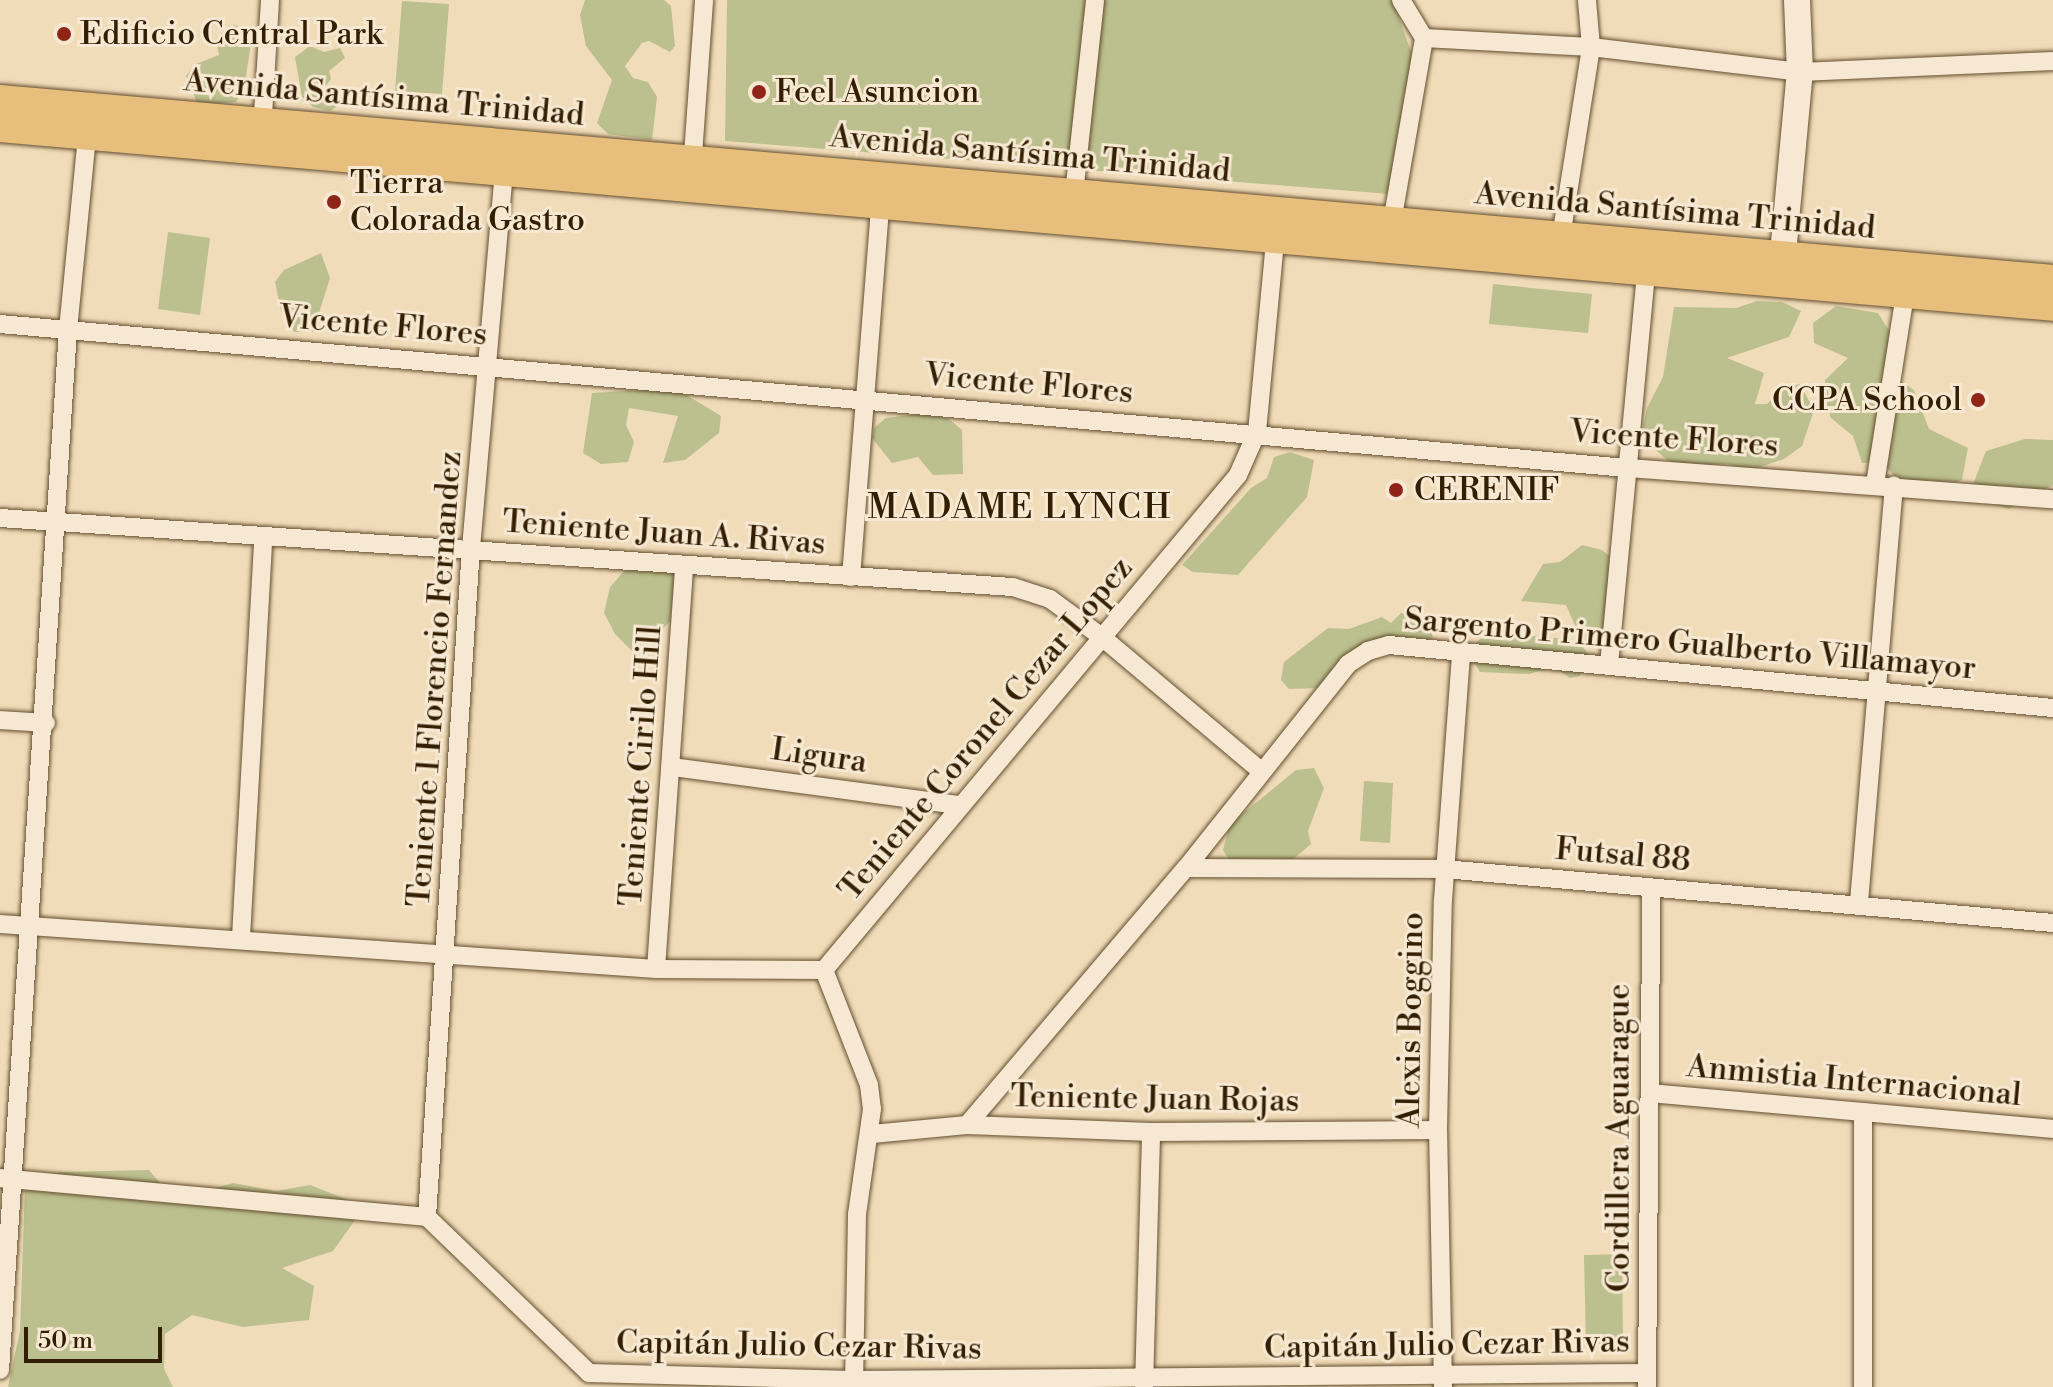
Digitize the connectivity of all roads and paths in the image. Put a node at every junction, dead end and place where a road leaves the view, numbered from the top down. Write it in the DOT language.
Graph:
graph roads {
  1 [pos="270,0"];
  2 [pos="704,0"];
  3 [pos="1095,0"];
  4 [pos="1401,0"];
  5 [pos="1587,0"];
  6 [pos="1797,0"];
  7 [pos="1424,38"];
  8 [pos="1591,47"];
  9 [pos="2053,61"];
  10 [pos="1800,72"];
  11 [pos="0,100"];
  12 [pos="89,122"];
  13 [pos="0,127"];
  14 [pos="262,137"];
  15 [pos="505,158"];
  16 [pos="692,175"];
  17 [pos="881,192"];
  18 [pos="1074,194"];
  19 [pos="1392,222"];
  20 [pos="1276,227"];
  21 [pos="1561,237"];
  22 [pos="1781,271"];
  23 [pos="1646,274"];
  24 [pos="2053,280"];
  25 [pos="1905,294"];
  26 [pos="2053,306"];
  27 [pos="0,324"];
  28 [pos="68,330"];
  29 [pos="488,365"];
  30 [pos="865,401"];
  31 [pos="1257,432"];
  32 [pos="1627,468"];
  33 [pos="1885,484"];
  34 [pos="2053,499"];
  35 [pos="0,518"];
  36 [pos="55,522"];
  37 [pos="263,538"];
  38 [pos="471,548"];
  39 [pos="684,567"];
  40 [pos="851,577"];
  41 [pos="1103,638"];
  42 [pos="1461,654"];
  43 [pos="1609,665"];
  44 [pos="1880,689"];
  45 [pos="2053,708"];
  46 [pos="0,720"];
  47 [pos="46,723"];
  48 [pos="673,767"];
  49 [pos="1261,771"];
  50 [pos="958,805"];
  51 [pos="1186,868"];
  52 [pos="1444,869"];
  53 [pos="1651,889"];
  54 [pos="1859,902"];
  55 [pos="2053,923"];
  56 [pos="0,924"];
  57 [pos="28,925"];
  58 [pos="241,937"];
  59 [pos="447,957"];
  60 [pos="656,969"];
  61 [pos="824,970"];
  62 [pos="1650,1093"];
  63 [pos="1863,1112"];
  64 [pos="967,1125"];
  65 [pos="2053,1129"];
  66 [pos="1438,1130"];
  67 [pos="1151,1132"];
  68 [pos="872,1134"];
  69 [pos="8,1179"];
  70 [pos="427,1217"];
  71 [pos="0,1370"];
  72 [pos="1647,1380"];
  73 [pos="1443,1381"];
  74 [pos="1144,1382"];
  75 [pos="854,1384"];
  76 [pos="1863,1387"];
  1 -- 14 [label="street"];
  2 -- 16 [label="street"];
  3 -- 18 [label="street"];
  4 -- 7 [label="street"];
  5 -- 8 [label="street"];
  6 -- 10 [label="main road"];
  7 -- 8 [label="street"];
  7 -- 19 [label="street"];
  8 -- 10 [label="street"];
  8 -- 21 [label="street"];
  9 -- 10 [label="street"];
  10 -- 22 [label="main road"];
  11 -- 12 [label="main road, Avenida Santísima Trinidad"];
  12 -- 13 [label="main road, Avenida Santísima Trinidad"];
  12 -- 14 [label="main road, Avenida Santísima Trinidad"];
  12 -- 28 [label="street"];
  14 -- 15 [label="main road, Avenida Santísima Trinidad"];
  15 -- 16 [label="main road, Avenida Santísima Trinidad"];
  15 -- 29 [label="street, Teniente 1 Florencio Fernandez"];
  16 -- 17 [label="main road, Avenida Santísima Trinidad"];
  17 -- 18 [label="main road, Avenida Santísima Trinidad"];
  17 -- 20 [label="main road, Avenida Santísima Trinidad"];
  17 -- 30 [label="street"];
  18 -- 20 [label="main road, Avenida Santísima Trinidad"];
  19 -- 20 [label="main road, Avenida Santísima Trinidad"];
  19 -- 21 [label="main road, Avenida Santísima Trinidad"];
  20 -- 23 [label="main road, Avenida Santísima Trinidad"];
  20 -- 31 [label="street, Teniente Coronel Cezar Lopez"];
  21 -- 22 [label="main road, Avenida Santísima Trinidad"];
  22 -- 23 [label="main road, Avenida Santísima Trinidad"];
  22 -- 24 [label="main road, Avenida Santísima Trinidad"];
  22 -- 25 [label="main road, Avenida Santísima Trinidad"];
  23 -- 32 [label="street"];
  25 -- 26 [label="main road, Avenida Santísima Trinidad"];
  25 -- 33 [label="street"];
  27 -- 28 [label="street, Vicente Flores"];
  28 -- 29 [label="street, Vicente Flores"];
  28 -- 36 [label="street"];
  29 -- 30 [label="street, Vicente Flores"];
  29 -- 38 [label="street, Teniente 1 Florencio Fernandez"];
  30 -- 31 [label="street, Vicente Flores"];
  30 -- 40 [label="street"];
  31 -- 32 [label="street, Vicente Flores"];
  31 -- 41 [label="street, Teniente Coronel Cezar Lopez"];
  32 -- 33 [label="street, Vicente Flores"];
  32 -- 43 [label="street"];
  33 -- 34 [label="street, Vicente Flores"];
  33 -- 44 [label="street"];
  35 -- 36 [label="street, Teniente Juan A. Rivas"];
  36 -- 37 [label="street, Teniente Juan A. Rivas"];
  36 -- 47 [label="street"];
  37 -- 38 [label="street, Teniente Juan A. Rivas"];
  37 -- 58 [label="street"];
  38 -- 39 [label="street, Teniente Juan A. Rivas"];
  38 -- 59 [label="street, Teniente 1 Florencio Fernandez"];
  39 -- 40 [label="street, Teniente Juan A. Rivas"];
  39 -- 48 [label="street, Teniente Cirilo Hill"];
  40 -- 41 [label="street, Teniente Juan A. Rivas"];
  41 -- 49 [label="street, Teniente Juan A. Rivas"];
  41 -- 50 [label="street, Teniente Coronel Cezar Lopez"];
  42 -- 43 [label="street, Sargento Primero Gualberto Villamayor"];
  42 -- 49 [label="street, Sargento Primero Gualberto Villamayor"];
  42 -- 52 [label="street, Alexis Boggino"];
  43 -- 44 [label="street, Sargento Primero Gualberto Villamayor"];
  44 -- 45 [label="street, Sargento Primero Gualberto Villamayor"];
  44 -- 54 [label="street"];
  46 -- 47 [label="street"];
  47 -- 57 [label="street"];
  48 -- 50 [label="street, Ligura"];
  48 -- 60 [label="street, Teniente Cirilo Hill"];
  49 -- 51 [label="street, Sargento Primero Gualberto Villamayor"];
  50 -- 61 [label="street, Teniente Coronel Cezar Lopez"];
  51 -- 52 [label="street, Futsal 88"];
  51 -- 64 [label="street, Sargento Primero Gualberto Villamayor"];
  52 -- 53 [label="street, Futsal 88"];
  52 -- 66 [label="street, Alexis Boggino"];
  53 -- 54 [label="street, Futsal 88"];
  53 -- 62 [label="street, Cordillera Aguarague"];
  54 -- 55 [label="street, Futsal 88"];
  56 -- 57 [label="street"];
  57 -- 58 [label="street"];
  57 -- 69 [label="street"];
  58 -- 59 [label="street"];
  59 -- 60 [label="street"];
  59 -- 70 [label="street, Teniente 1 Florencio Fernandez"];
  60 -- 61 [label="street"];
  61 -- 68 [label="street"];
  62 -- 63 [label="street, Anmistia Internacional"];
  62 -- 72 [label="street, Cordillera Aguarague"];
  63 -- 65 [label="street, Anmistia Internacional"];
  63 -- 76 [label="street"];
  64 -- 67 [label="street, Teniente Juan Rojas"];
  64 -- 68 [label="street, Teniente Juan Rojas"];
  66 -- 67 [label="street, Teniente Juan Rojas"];
  66 -- 73 [label="street, Alexis Boggino"];
  67 -- 74 [label="street"];
  68 -- 75 [label="street"];
  69 -- 70 [label="street"];
  69 -- 71 [label="street"];
  70 -- 75 [label="street, Capitán Julio Cezar Rivas"];
  72 -- 73 [label="street, Capitán Julio Cezar Rivas"];
  73 -- 74 [label="street, Capitán Julio Cezar Rivas"];
  74 -- 75 [label="street, Capitán Julio Cezar Rivas"];
}
